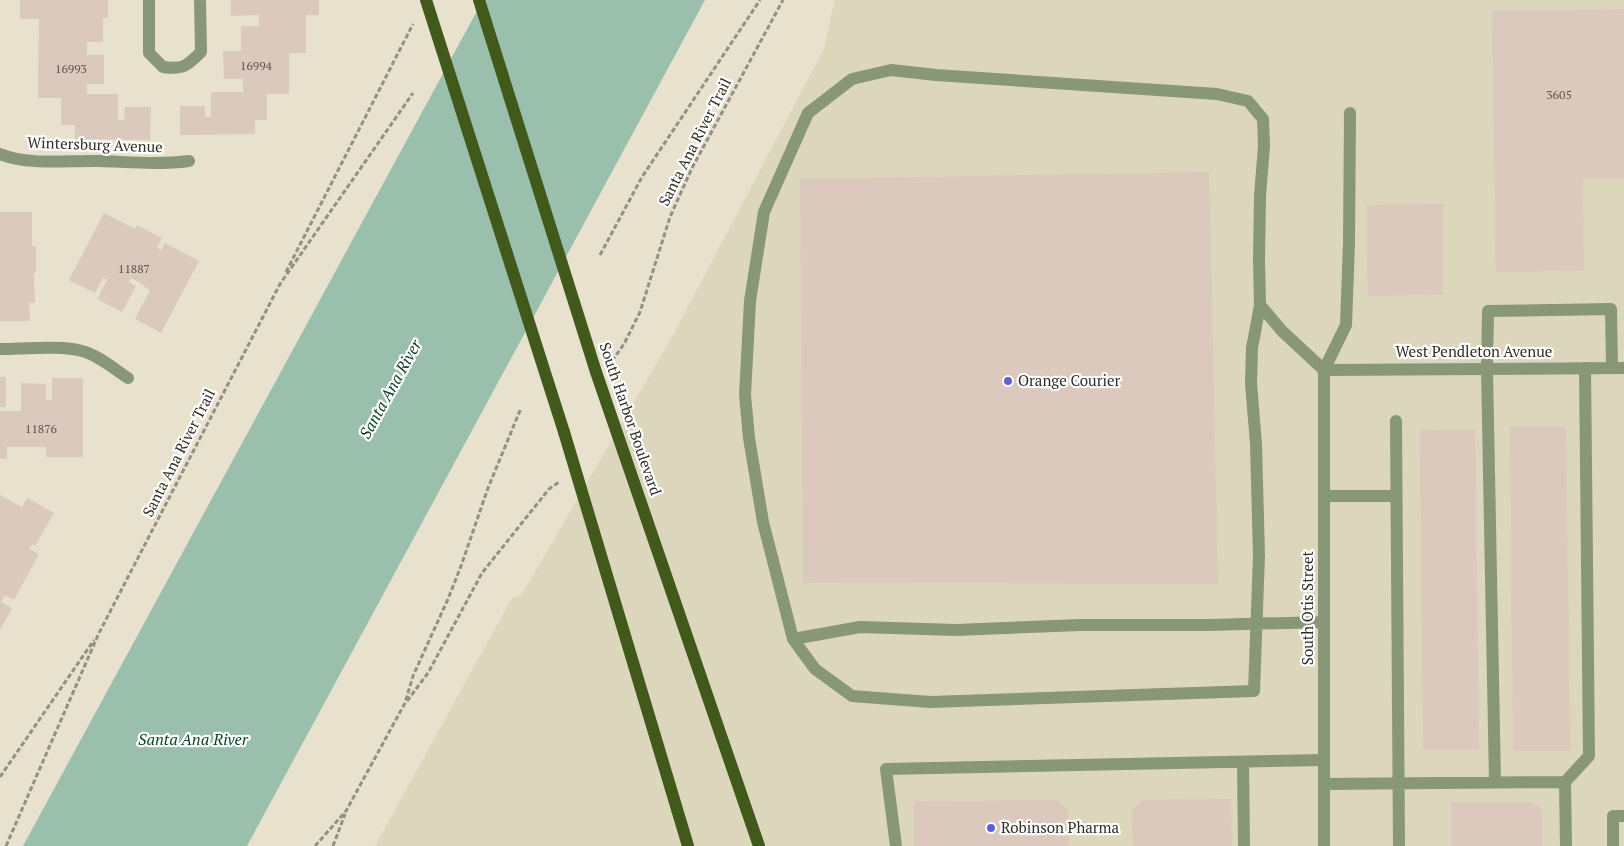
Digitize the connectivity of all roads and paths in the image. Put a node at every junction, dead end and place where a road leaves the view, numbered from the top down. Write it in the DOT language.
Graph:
graph roads {
  1 [pos="149,0"];
  2 [pos="200,0"];
  3 [pos="426,0"];
  4 [pos="479,0"];
  5 [pos="760,0"];
  6 [pos="783,0"];
  7 [pos="417,18"];
  8 [pos="413,93"];
  9 [pos="1350,113"];
  10 [pos="0,154"];
  11 [pos="189,161"];
  12 [pos="600,255"];
  13 [pos="280,284"];
  14 [pos="1260,305"];
  15 [pos="0,349"];
  16 [pos="1585,368"];
  17 [pos="1618,368"];
  18 [pos="1487,369"];
  19 [pos="1324,370"];
  20 [pos="598,376"];
  21 [pos="128,378"];
  22 [pos="521,408"];
  23 [pos="1396,421"];
  24 [pos="576,470"];
  25 [pos="1324,496"];
  26 [pos="1396,496"];
  27 [pos="1324,622"];
  28 [pos="1256,624"];
  29 [pos="99,633"];
  30 [pos="793,639"];
  31 [pos="405,703"];
  32 [pos="1324,760"];
  33 [pos="1243,762"];
  34 [pos="0,777"];
  35 [pos="1495,782"];
  36 [pos="1565,782"];
  37 [pos="1399,783"];
  38 [pos="1324,784"];
  39 [pos="346,811"];
  40 [pos="1624,816"];
  41 [pos="6,846"];
  42 [pos="315,846"];
  43 [pos="333,846"];
  44 [pos="688,846"];
  45 [pos="759,846"];
  46 [pos="896,846"];
  47 [pos="1244,846"];
  48 [pos="1324,846"];
  49 [pos="1399,846"];
  50 [pos="1566,846"];
  51 [pos="1613,846"];
  1 -- 2 [label="street"];
  3 -- 24 [label="main road, bridge"];
  4 -- 20 [label="main road, South Harbor Boulevard, bridge"];
  5 -- 12 [label="path, Santa Ana River Trail"];
  6 -- 20 [label="path, Santa Ana River Trail"];
  7 -- 13 [label="path, Santa Ana River Trail"];
  8 -- 13 [label="path, Santa Ana River Trail"];
  9 -- 19 [label="street"];
  10 -- 11 [label="street, Wintersburg Avenue"];
  13 -- 29 [label="path, Santa Ana River Trail"];
  14 -- 19 [label="street"];
  14 -- 28 [label="street"];
  14 -- 30 [label="street"];
  15 -- 21 [label="street"];
  16 -- 17 [label="street, West Pendleton Avenue"];
  16 -- 18 [label="street, West Pendleton Avenue"];
  16 -- 36 [label="street"];
  17 -- 18 [label="street"];
  18 -- 19 [label="street, West Pendleton Avenue"];
  18 -- 35 [label="street"];
  19 -- 25 [label="street, South Otis Street"];
  20 -- 45 [label="main road, South Harbor Boulevard"];
  22 -- 31 [label="path"];
  23 -- 26 [label="street"];
  24 -- 31 [label="path"];
  24 -- 44 [label="main road"];
  25 -- 26 [label="street"];
  25 -- 27 [label="street, South Otis Street"];
  26 -- 37 [label="street"];
  27 -- 28 [label="street"];
  27 -- 32 [label="street, South Otis Street"];
  28 -- 30 [label="street"];
  28 -- 30 [label="street"];
  29 -- 34 [label="path, Santa Ana River Trail"];
  29 -- 41 [label="path, Santa Ana River Trail"];
  31 -- 39 [label="path"];
  32 -- 33 [label="street"];
  32 -- 38 [label="street, South Otis Street"];
  33 -- 46 [label="street"];
  33 -- 47 [label="street"];
  35 -- 36 [label="street"];
  35 -- 37 [label="street"];
  36 -- 50 [label="street"];
  37 -- 38 [label="street"];
  37 -- 49 [label="street"];
  38 -- 48 [label="street, South Otis Street"];
  39 -- 42 [label="path"];
  39 -- 43 [label="path"];
  40 -- 51 [label="street"];
}
